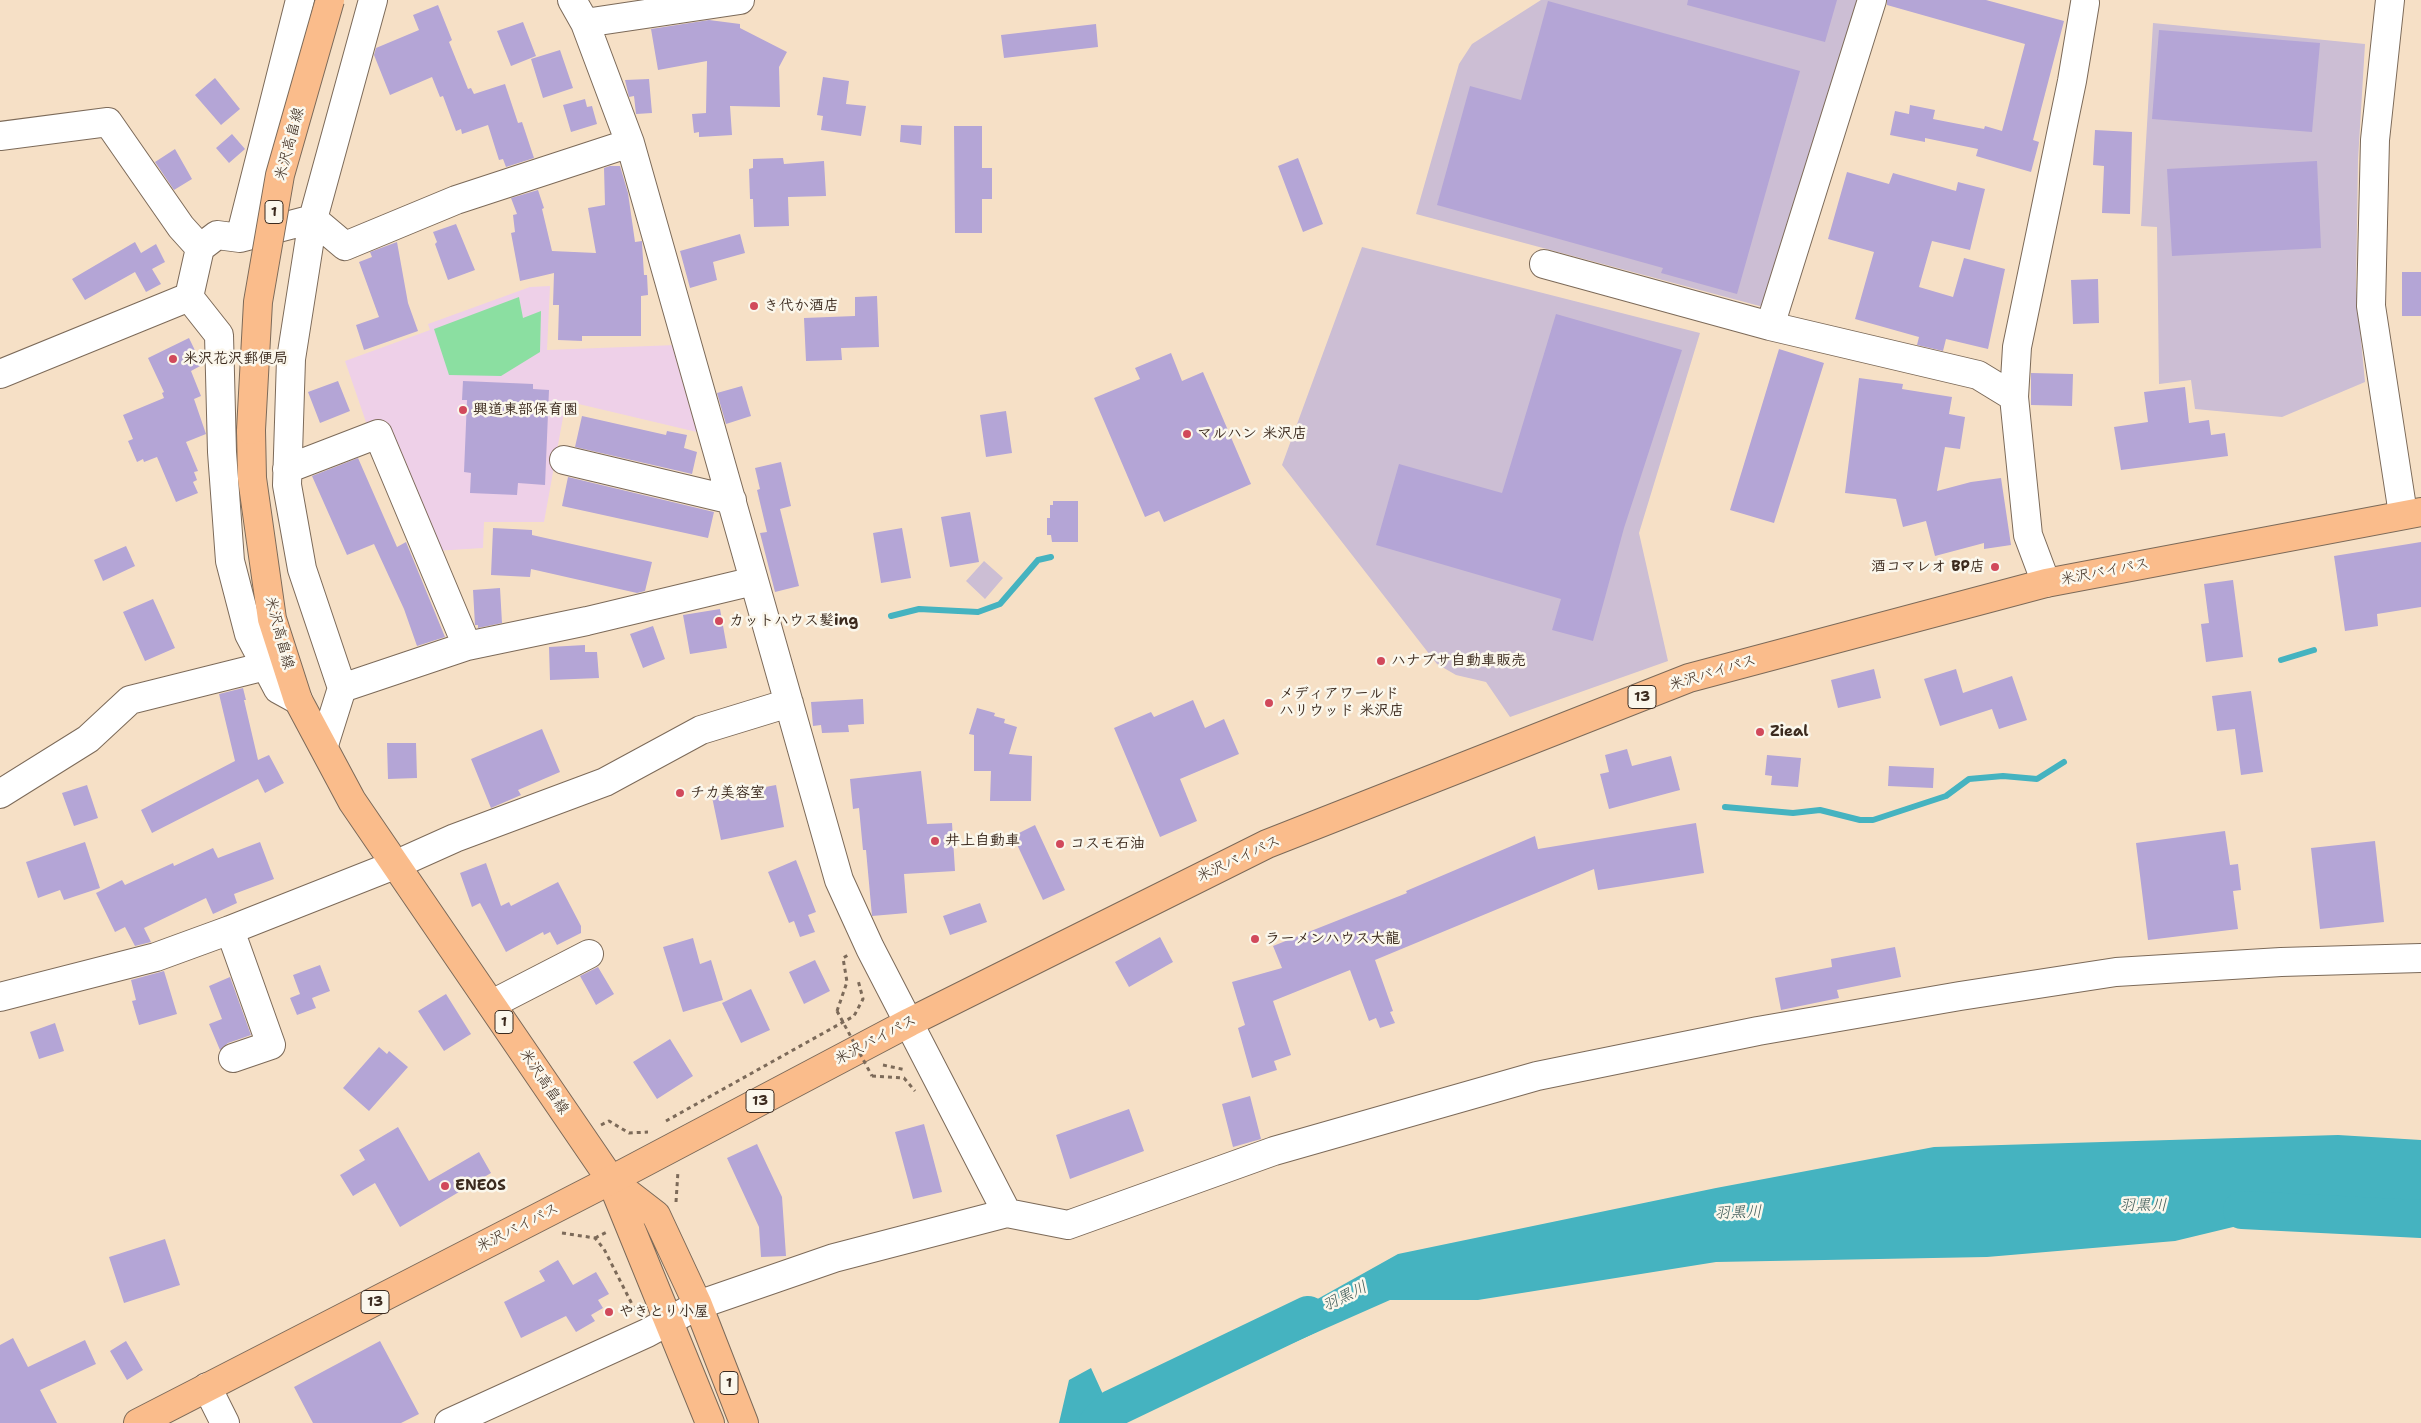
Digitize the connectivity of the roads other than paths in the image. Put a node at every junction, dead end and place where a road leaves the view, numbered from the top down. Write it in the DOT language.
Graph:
graph roads {
  1 [pos="300,0"];
  2 [pos="330,0"];
  3 [pos="373,0"];
  4 [pos="572,0"];
  5 [pos="740,0"];
  6 [pos="1872,0"];
  7 [pos="2390,0"];
  8 [pos="2085,3"];
  9 [pos="585,23"];
  10 [pos="0,136"];
  11 [pos="630,144"];
  12 [pos="313,219"];
  13 [pos="240,238"];
  14 [pos="200,248"];
  15 [pos="1544,264"];
  16 [pos="189,298"];
  17 [pos="1770,326"];
  18 [pos="0,374"];
  19 [pos="2014,397"];
  20 [pos="564,460"];
  21 [pos="287,469"];
  22 [pos="732,500"];
  23 [pos="2412,513"];
  24 [pos="754,581"];
  25 [pos="2046,583"];
  26 [pos="467,646"];
  27 [pos="266,666"];
  28 [pos="342,688"];
  29 [pos="298,700"];
  30 [pos="789,703"];
  31 [pos="324,745"];
  32 [pos="0,794"];
  33 [pos="397,864"];
  34 [pos="230,930"];
  35 [pos="589,954"];
  36 [pos="2421,958"];
  37 [pos="0,997"];
  38 [pos="492,1004"];
  39 [pos="910,1022"];
  40 [pos="233,1058"];
  41 [pos="611,1180"];
  42 [pos="1007,1213"];
  43 [pos="698,1305"];
  44 [pos="659,1327"];
  45 [pos="207,1387"];
  46 [pos="138,1423"];
  47 [pos="225,1423"];
  48 [pos="449,1423"];
  49 [pos="710,1423"];
  50 [pos="744,1423"];
  1 -- 13 [label="street"];
  2 -- 29 [label="main road, 米沢高畠線 / 1, bridge"];
  3 -- 12 [label="street"];
  4 -- 9 [label="street"];
  5 -- 9 [label="street"];
  6 -- 17 [label="street"];
  7 -- 23 [label="street"];
  8 -- 19 [label="street"];
  9 -- 11 [label="street"];
  10 -- 14 [label="street"];
  11 -- 12 [label="street"];
  11 -- 22 [label="street"];
  12 -- 13 [label="street"];
  12 -- 21 [label="street"];
  13 -- 14 [label="street"];
  14 -- 16 [label="street"];
  15 -- 17 [label="street"];
  16 -- 18 [label="street"];
  16 -- 27 [label="street"];
  17 -- 19 [label="street"];
  19 -- 25 [label="street"];
  20 -- 22 [label="street"];
  21 -- 26 [label="street"];
  21 -- 28 [label="street"];
  22 -- 24 [label="street"];
  23 -- 25 [label="main road, 米沢バイパス / 13"];
  24 -- 26 [label="street"];
  24 -- 30 [label="street"];
  25 -- 39 [label="main road, 米沢バイパス / 13"];
  26 -- 28 [label="street"];
  27 -- 29 [label="street"];
  27 -- 32 [label="street"];
  28 -- 31 [label="street"];
  29 -- 31 [label="main road, 米沢高畠線 / 1"];
  30 -- 33 [label="street"];
  30 -- 39 [label="street"];
  31 -- 33 [label="main road, 米沢高畠線 / 1"];
  33 -- 34 [label="street"];
  33 -- 38 [label="main road, 米沢高畠線 / 1"];
  34 -- 37 [label="street"];
  34 -- 40 [label="street"];
  35 -- 38 [label="street"];
  36 -- 42 [label="street"];
  38 -- 41 [label="main road, 米沢高畠線 / 1"];
  39 -- 41 [label="main road, 米沢バイパス / 13"];
  39 -- 42 [label="street"];
  41 -- 43 [label="main road, 米沢高畠線 / 1"];
  41 -- 44 [label="main road, 米沢高畠線 / 1"];
  41 -- 45 [label="main road, 米沢バイパス / 13"];
  42 -- 43 [label="street"];
  43 -- 44 [label="street"];
  43 -- 50 [label="main road, 米沢高畠線 / 1"];
  44 -- 48 [label="street"];
  44 -- 49 [label="main road, 米沢高畠線 / 1"];
  45 -- 46 [label="main road, 米沢バイパス / 13"];
  45 -- 47 [label="street"];
}
